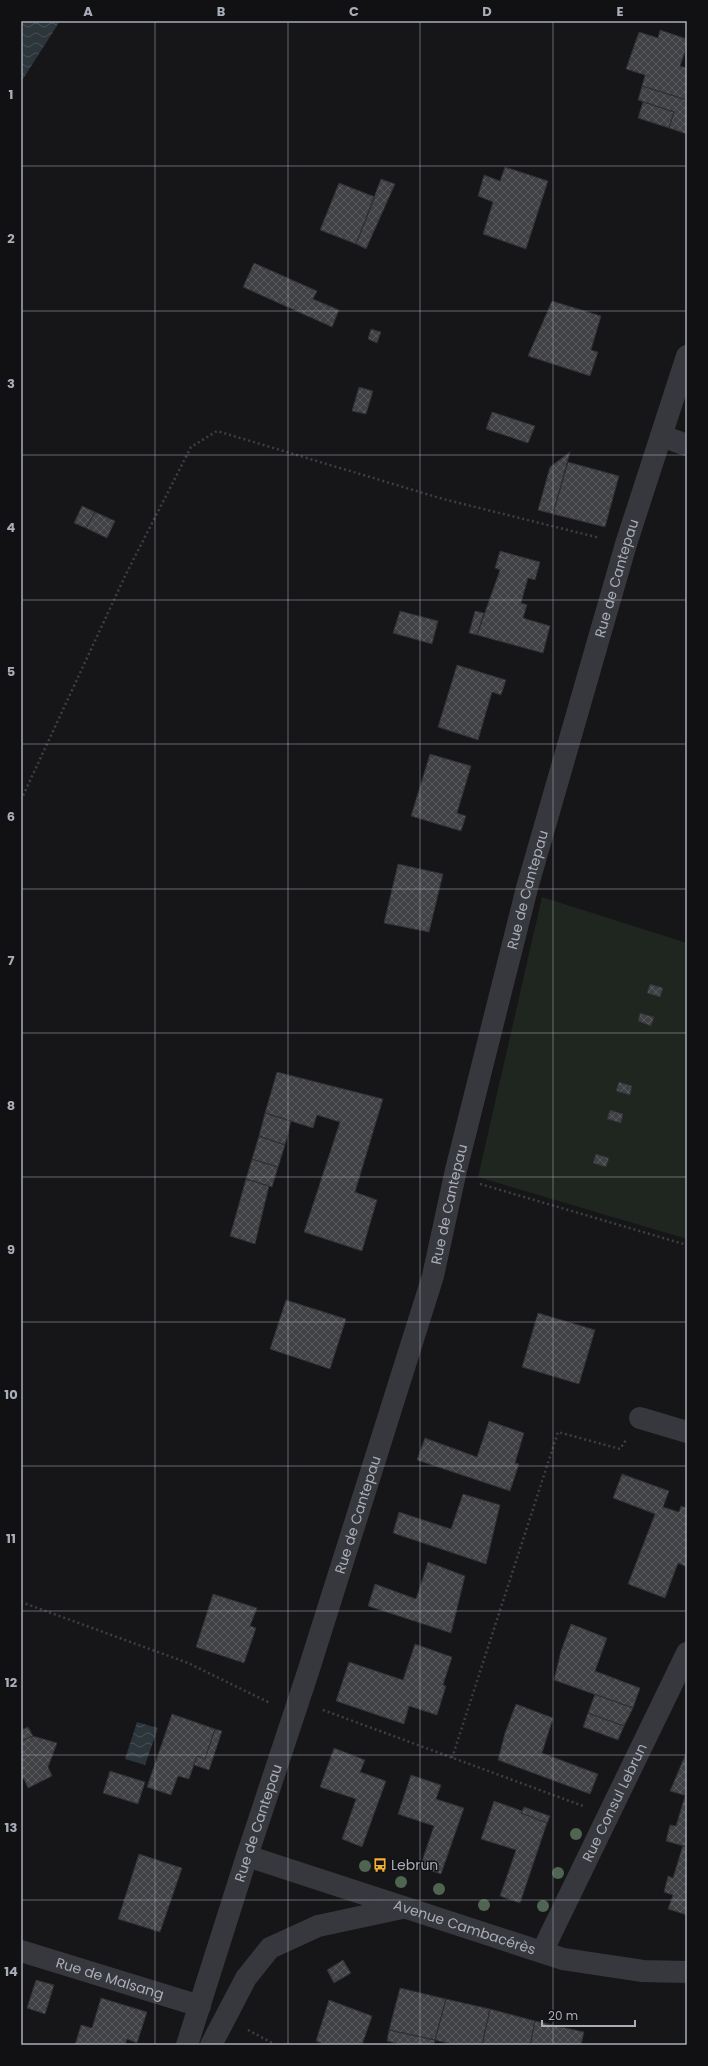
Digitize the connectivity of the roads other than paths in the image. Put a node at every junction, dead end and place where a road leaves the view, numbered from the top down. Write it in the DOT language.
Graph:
graph roads {
  1 [pos="687,356"];
  2 [pos="661,436"];
  3 [pos="687,446"];
  4 [pos="640,1418"];
  5 [pos="687,1432"];
  6 [pos="687,1653"];
  7 [pos="247,1856"];
  8 [pos="403,1908"];
  9 [pos="21,1951"];
  10 [pos="542,1952"];
  11 [pos="687,1972"];
  12 [pos="200,2006"];
  13 [pos="187,2045"];
  14 [pos="211,2045"];
  1 -- 2 [label="street, Rue de Cantepau"];
  2 -- 3 [label="street"];
  2 -- 7 [label="street, Rue de Cantepau"];
  4 -- 5 [label="street"];
  6 -- 10 [label="street, Rue Consul Lebrun"];
  7 -- 8 [label="street, Avenue Cambacérès"];
  7 -- 12 [label="street, Rue de Cantepau"];
  8 -- 10 [label="street, Avenue Cambacérès"];
  8 -- 14 [label="street"];
  9 -- 12 [label="street, Rue de Malsang"];
  10 -- 11 [label="street, Avenue Cambacérès"];
  12 -- 13 [label="street, Rue de Cantepau"];
}
